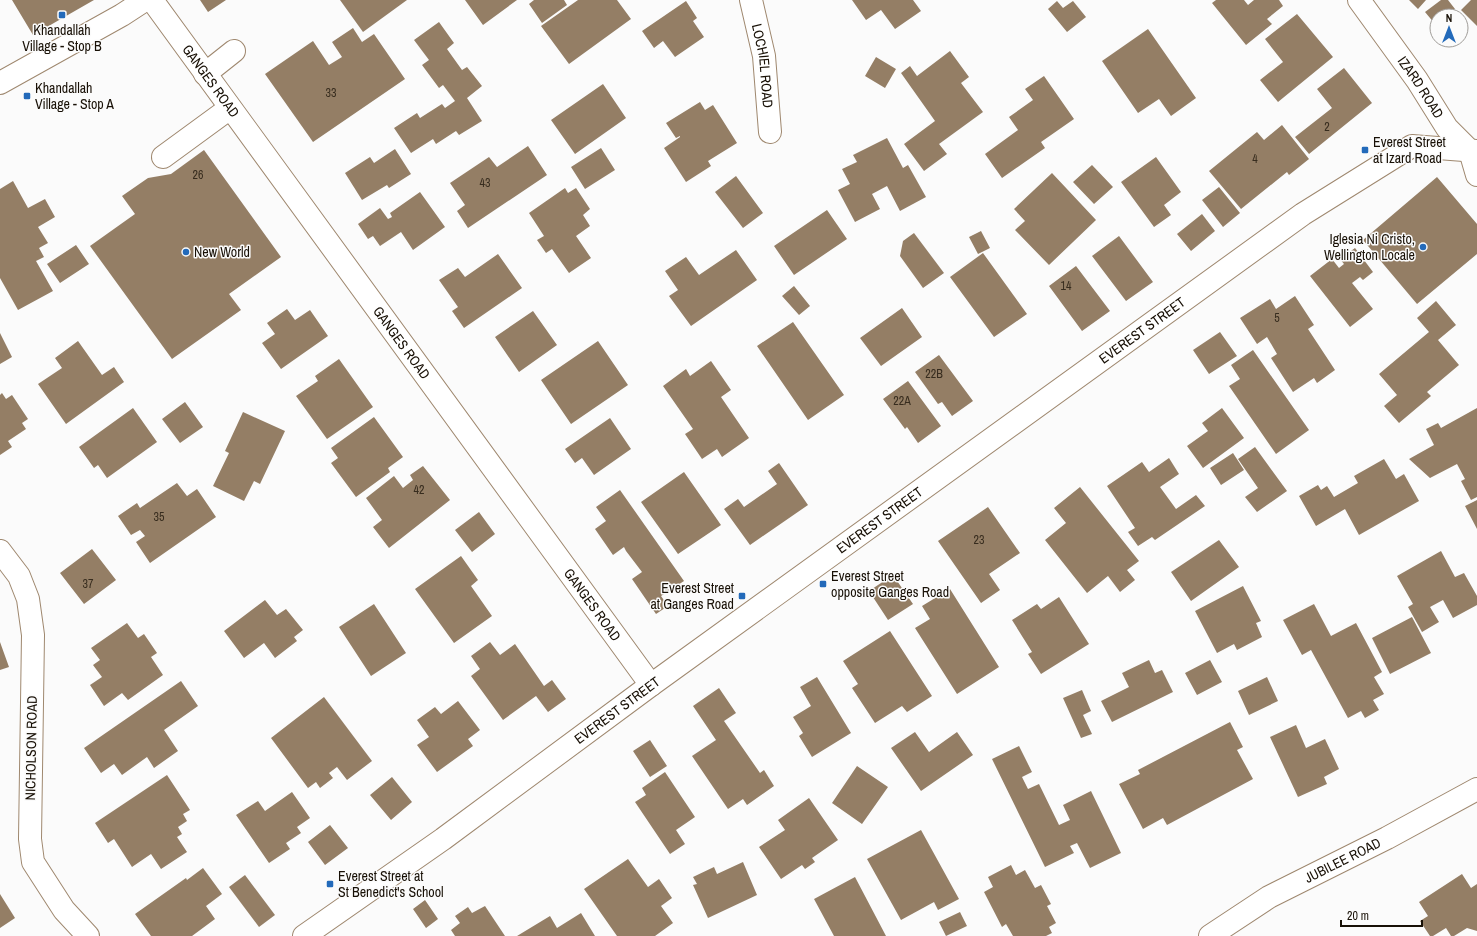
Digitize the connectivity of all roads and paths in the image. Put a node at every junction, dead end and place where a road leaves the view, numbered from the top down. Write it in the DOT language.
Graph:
graph roads {
  1 [pos="145,0"];
  2 [pos="152,0"];
  3 [pos="751,0"];
  4 [pos="1359,0"];
  5 [pos="234,52"];
  6 [pos="206,74"];
  7 [pos="0,83"];
  8 [pos="230,108"];
  9 [pos="770,132"];
  10 [pos="1473,151"];
  11 [pos="163,157"];
  12 [pos="1477,175"];
  13 [pos="0,550"];
  14 [pos="651,685"];
  15 [pos="1477,789"];
  16 [pos="88,936"];
  17 [pos="304,936"];
  18 [pos="1210,936"];
  1 -- 7 [label="street"];
  2 -- 6 [label="street, GANGES ROAD"];
  3 -- 9 [label="street, LOCHIEL ROAD"];
  4 -- 10 [label="street, IZARD ROAD"];
  5 -- 6 [label="street"];
  6 -- 8 [label="street, GANGES ROAD"];
  8 -- 11 [label="street"];
  8 -- 14 [label="street, GANGES ROAD"];
  10 -- 12 [label="street, IZARD ROAD"];
  10 -- 14 [label="street, EVEREST STREET"];
  13 -- 16 [label="street, NICHOLSON ROAD"];
  14 -- 17 [label="street, EVEREST STREET"];
  15 -- 18 [label="street, JUBILEE ROAD"];
}
